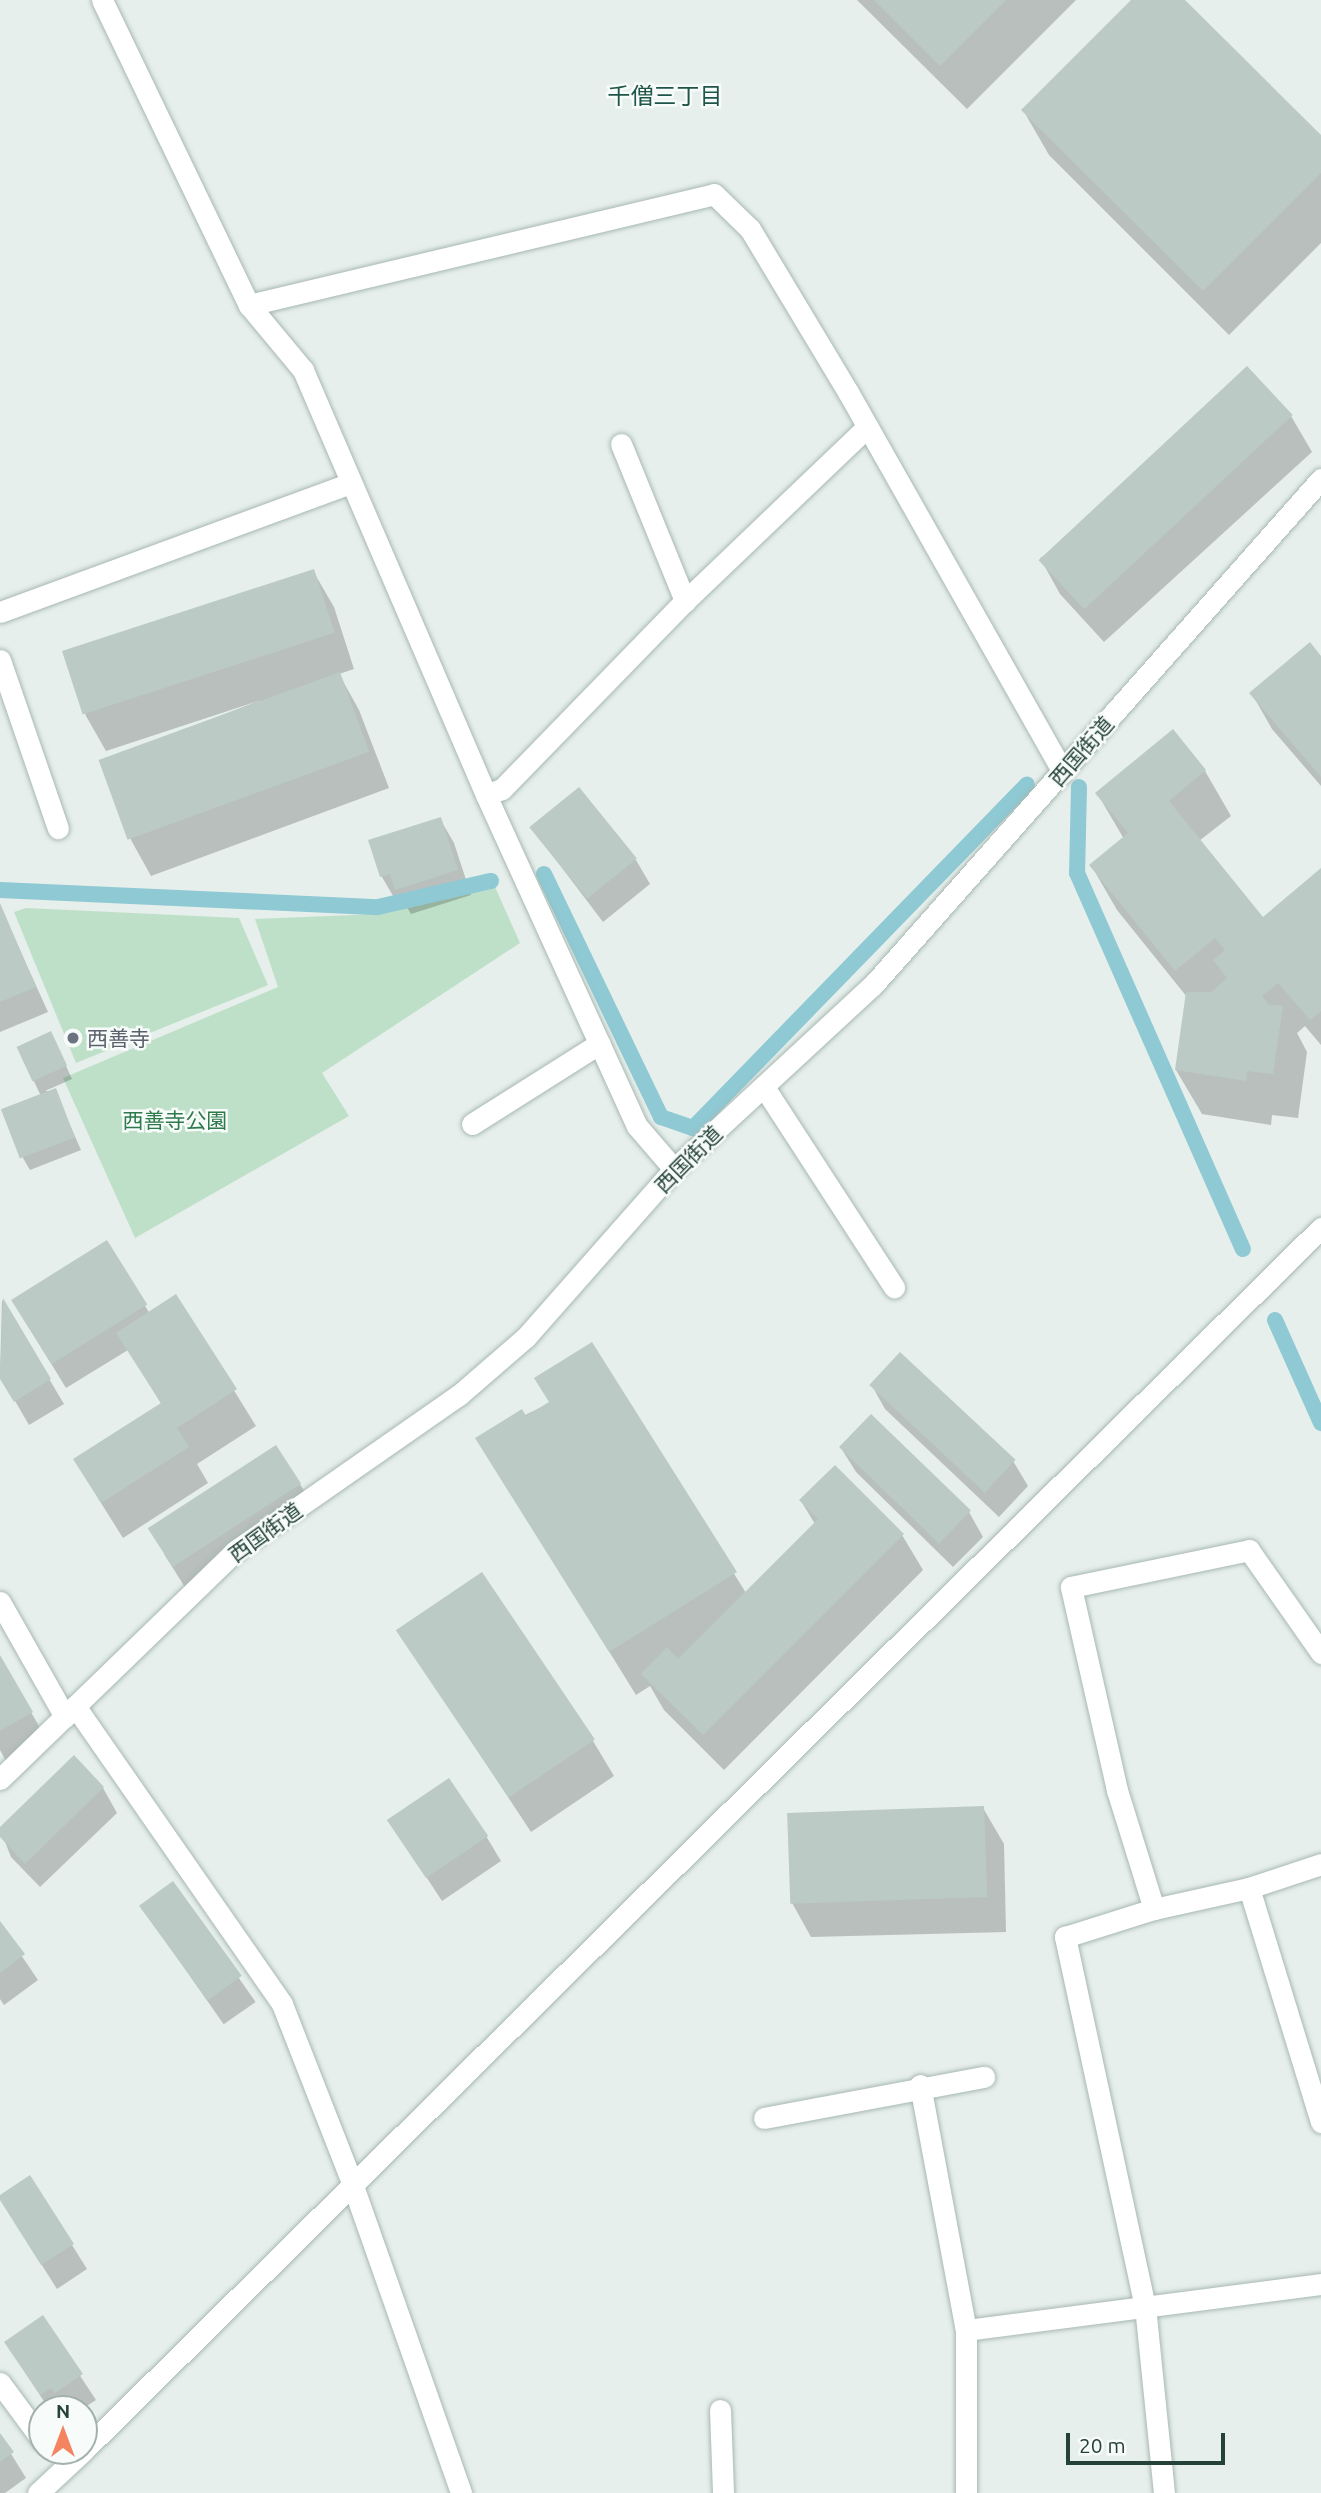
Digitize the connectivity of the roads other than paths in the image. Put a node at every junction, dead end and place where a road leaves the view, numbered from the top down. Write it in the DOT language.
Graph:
graph roads {
  1 [pos="102,0"];
  2 [pos="249,305"];
  3 [pos="867,427"];
  4 [pos="621,444"];
  5 [pos="1321,479"];
  6 [pos="351,483"];
  7 [pos="685,601"];
  8 [pos="0,612"];
  9 [pos="0,660"];
  10 [pos="1063,772"];
  11 [pos="486,794"];
  12 [pos="58,828"];
  13 [pos="600,1043"];
  14 [pos="764,1087"];
  15 [pos="472,1124"];
  16 [pos="674,1169"];
  17 [pos="1321,1228"];
  18 [pos="894,1287"];
  19 [pos="0,1602"];
  20 [pos="1321,1653"];
  21 [pos="70,1711"];
  22 [pos="0,1779"];
  23 [pos="1321,1864"];
  24 [pos="1249,1888"];
  25 [pos="1154,1909"];
  26 [pos="984,2077"];
  27 [pos="920,2085"];
  28 [pos="764,2118"];
  29 [pos="1321,2122"];
  30 [pos="352,2183"];
  31 [pos="1321,2284"];
  32 [pos="1145,2307"];
  33 [pos="966,2330"];
  34 [pos="0,2383"];
  35 [pos="720,2410"];
  36 [pos="28,2421"];
  37 [pos="98,2435"];
  38 [pos="61,2465"];
  39 [pos="68,2465"];
  40 [pos="64,2469"];
  41 [pos="38,2493"];
  42 [pos="461,2493"];
  43 [pos="723,2493"];
  44 [pos="966,2493"];
  45 [pos="1164,2493"];
  1 -- 2 [label="street"];
  2 -- 3 [label="street"];
  2 -- 6 [label="street"];
  3 -- 7 [label="street"];
  3 -- 10 [label="street"];
  4 -- 7 [label="street"];
  5 -- 10 [label="street, 西国街道"];
  6 -- 8 [label="street"];
  6 -- 11 [label="street"];
  7 -- 11 [label="street"];
  9 -- 12 [label="street"];
  10 -- 14 [label="street, 西国街道"];
  11 -- 13 [label="street"];
  13 -- 15 [label="street"];
  13 -- 16 [label="street"];
  14 -- 16 [label="street, 西国街道"];
  14 -- 18 [label="street"];
  16 -- 21 [label="street, 西国街道"];
  17 -- 30 [label="street"];
  19 -- 21 [label="street"];
  20 -- 25 [label="street"];
  21 -- 22 [label="street, 西国街道"];
  21 -- 30 [label="street"];
  23 -- 24 [label="street"];
  24 -- 25 [label="street"];
  24 -- 29 [label="street"];
  25 -- 32 [label="street"];
  26 -- 27 [label="street"];
  27 -- 28 [label="street"];
  27 -- 33 [label="street"];
  30 -- 37 [label="street"];
  30 -- 42 [label="street"];
  31 -- 32 [label="street"];
  32 -- 33 [label="street"];
  32 -- 45 [label="street"];
  33 -- 44 [label="street"];
  34 -- 36 [label="street"];
  35 -- 43 [label="street"];
  38 -- 40 [label="street"];
  39 -- 40 [label="street"];
  40 -- 41 [label="street"];
}
